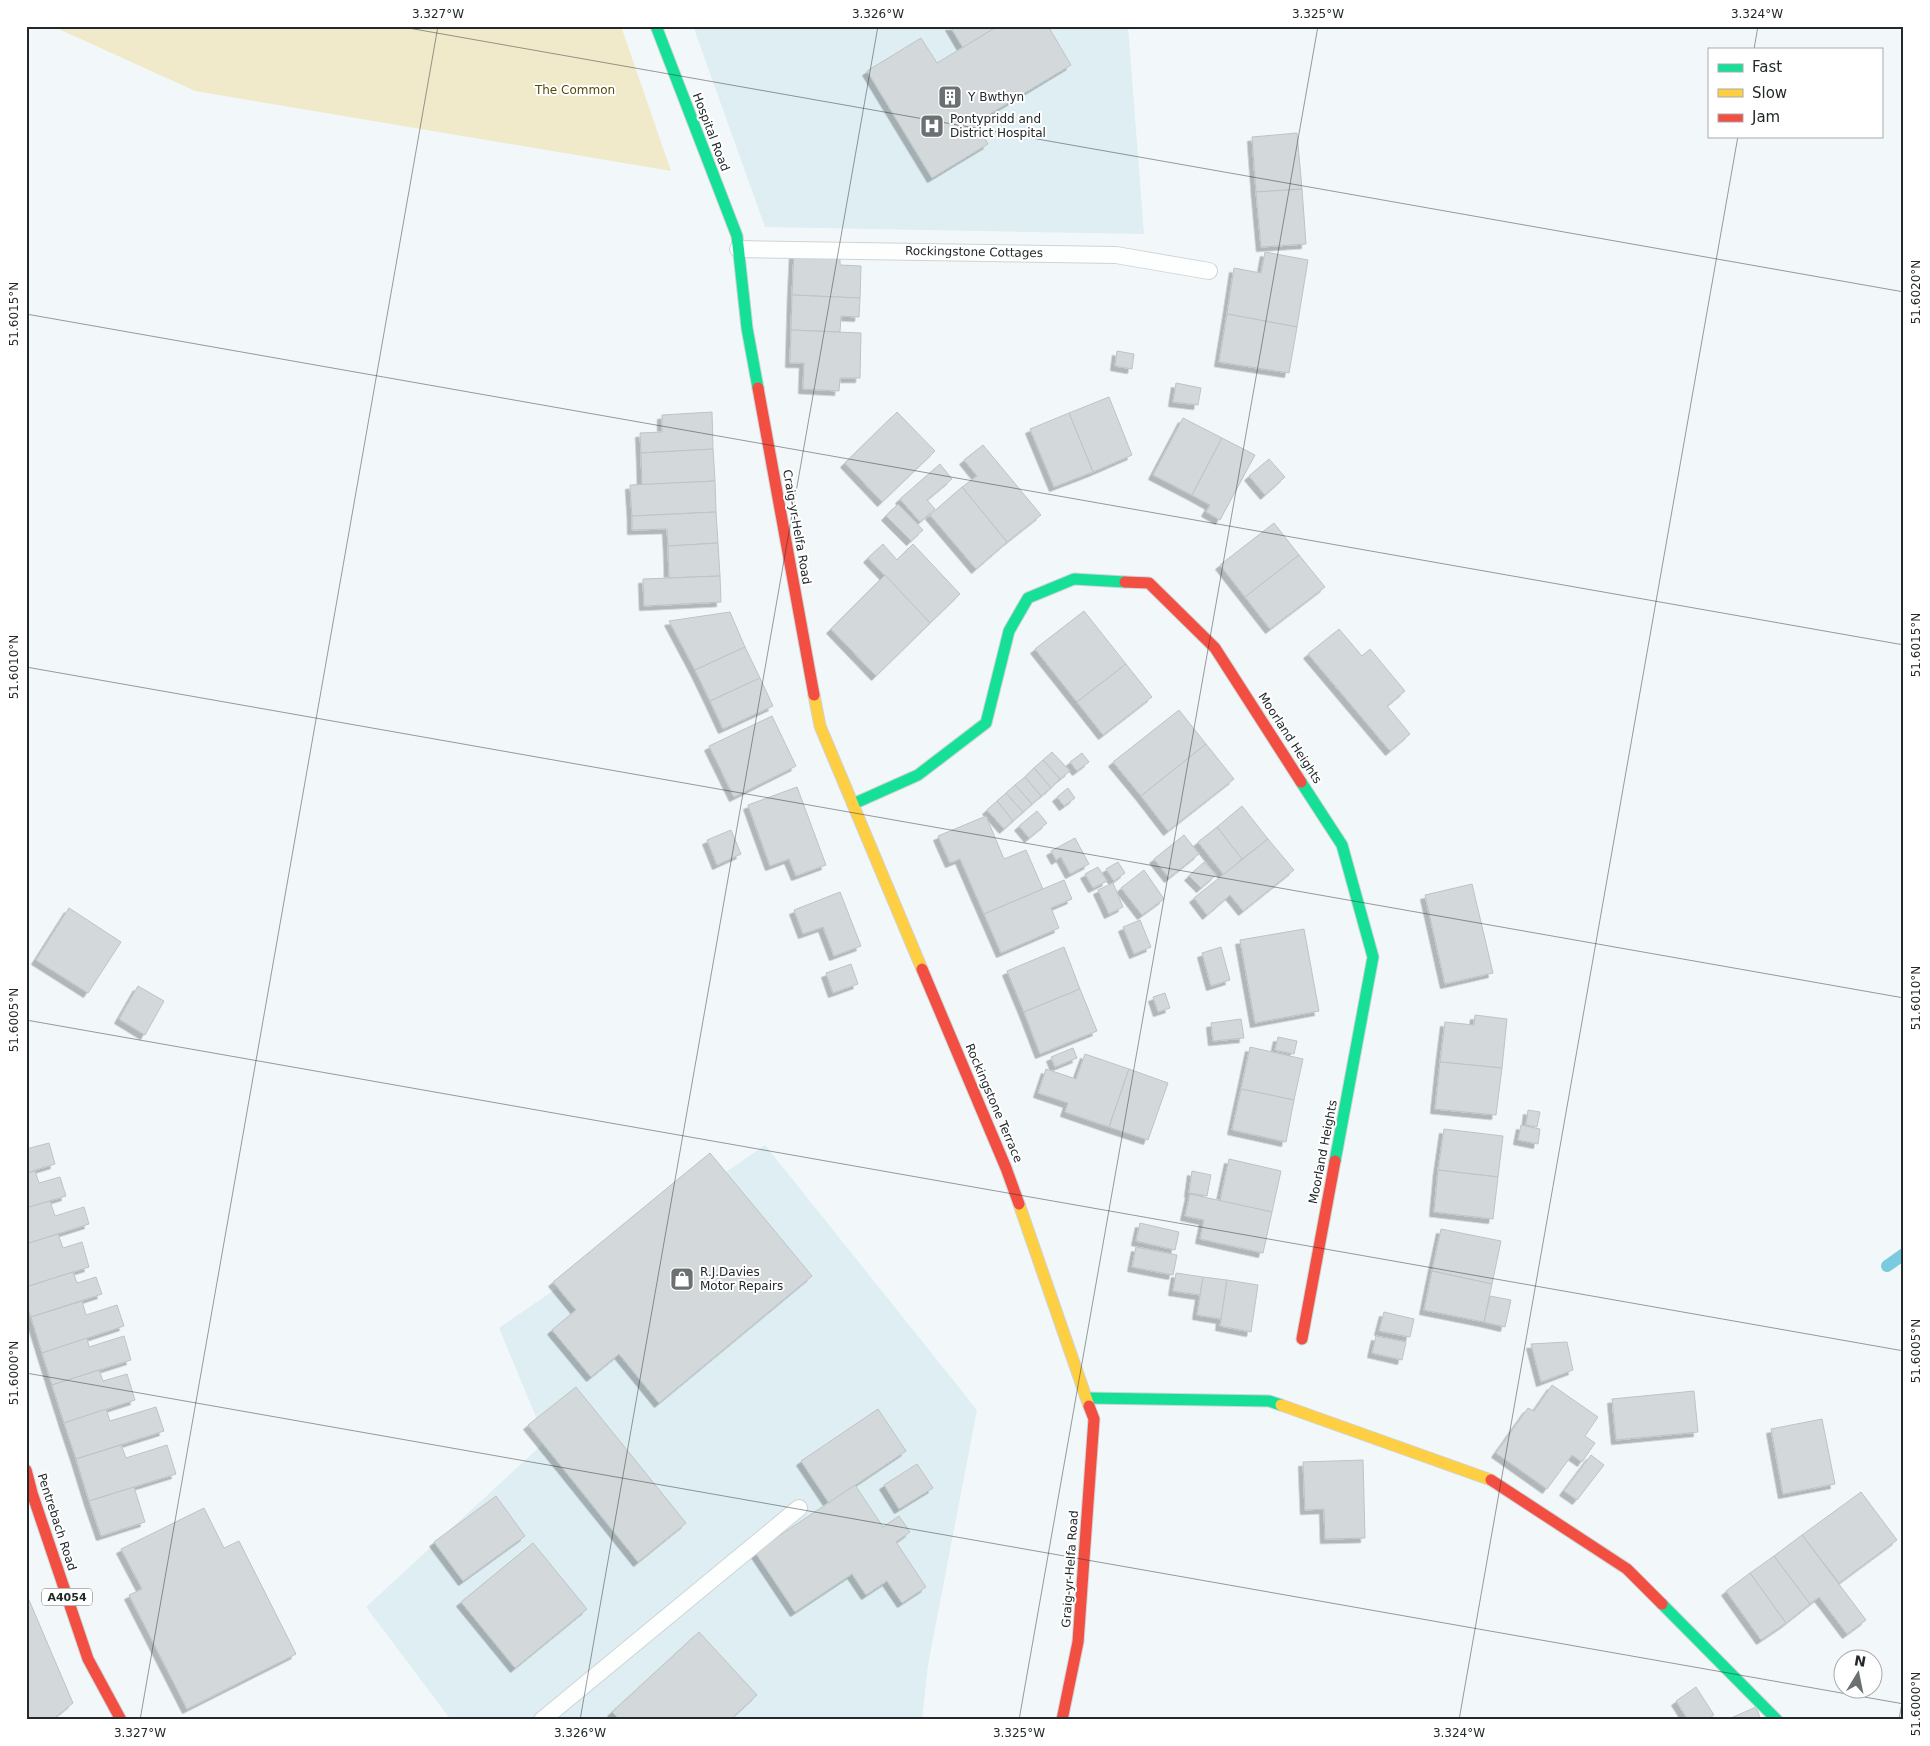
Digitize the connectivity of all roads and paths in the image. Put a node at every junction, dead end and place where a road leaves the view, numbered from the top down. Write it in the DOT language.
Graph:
graph roads {
  1 [pos="656,26"];
  2 [pos="738,249"];
  3 [pos="1209,271"];
  4 [pos="853,804"];
  5 [pos="1302,1339"];
  6 [pos="1087,1398"];
  7 [pos="1094,1419"];
  8 [pos="26,1470"];
  9 [pos="799,1508"];
  10 [pos="121,1720"];
  11 [pos="542,1720"];
  12 [pos="1062,1720"];
  13 [pos="1777,1720"];
  1 -- 2 [label="street, Hospital Road"];
  2 -- 3 [label="lane, Rockingstone Cottages"];
  2 -- 4 [label="street, Craig-yr-Helfa Road"];
  4 -- 5 [label="street, Moorland Heights"];
  4 -- 6 [label="street, Rockingstone Terrace"];
  6 -- 7 [label="street, Rockingstone Terrace"];
  6 -- 13 [label="street"];
  7 -- 12 [label="street, Graig-yr-Helfa Road"];
  8 -- 10 [label="street, Pentrebach Road / A4054"];
  9 -- 11 [label="lane"];
}
